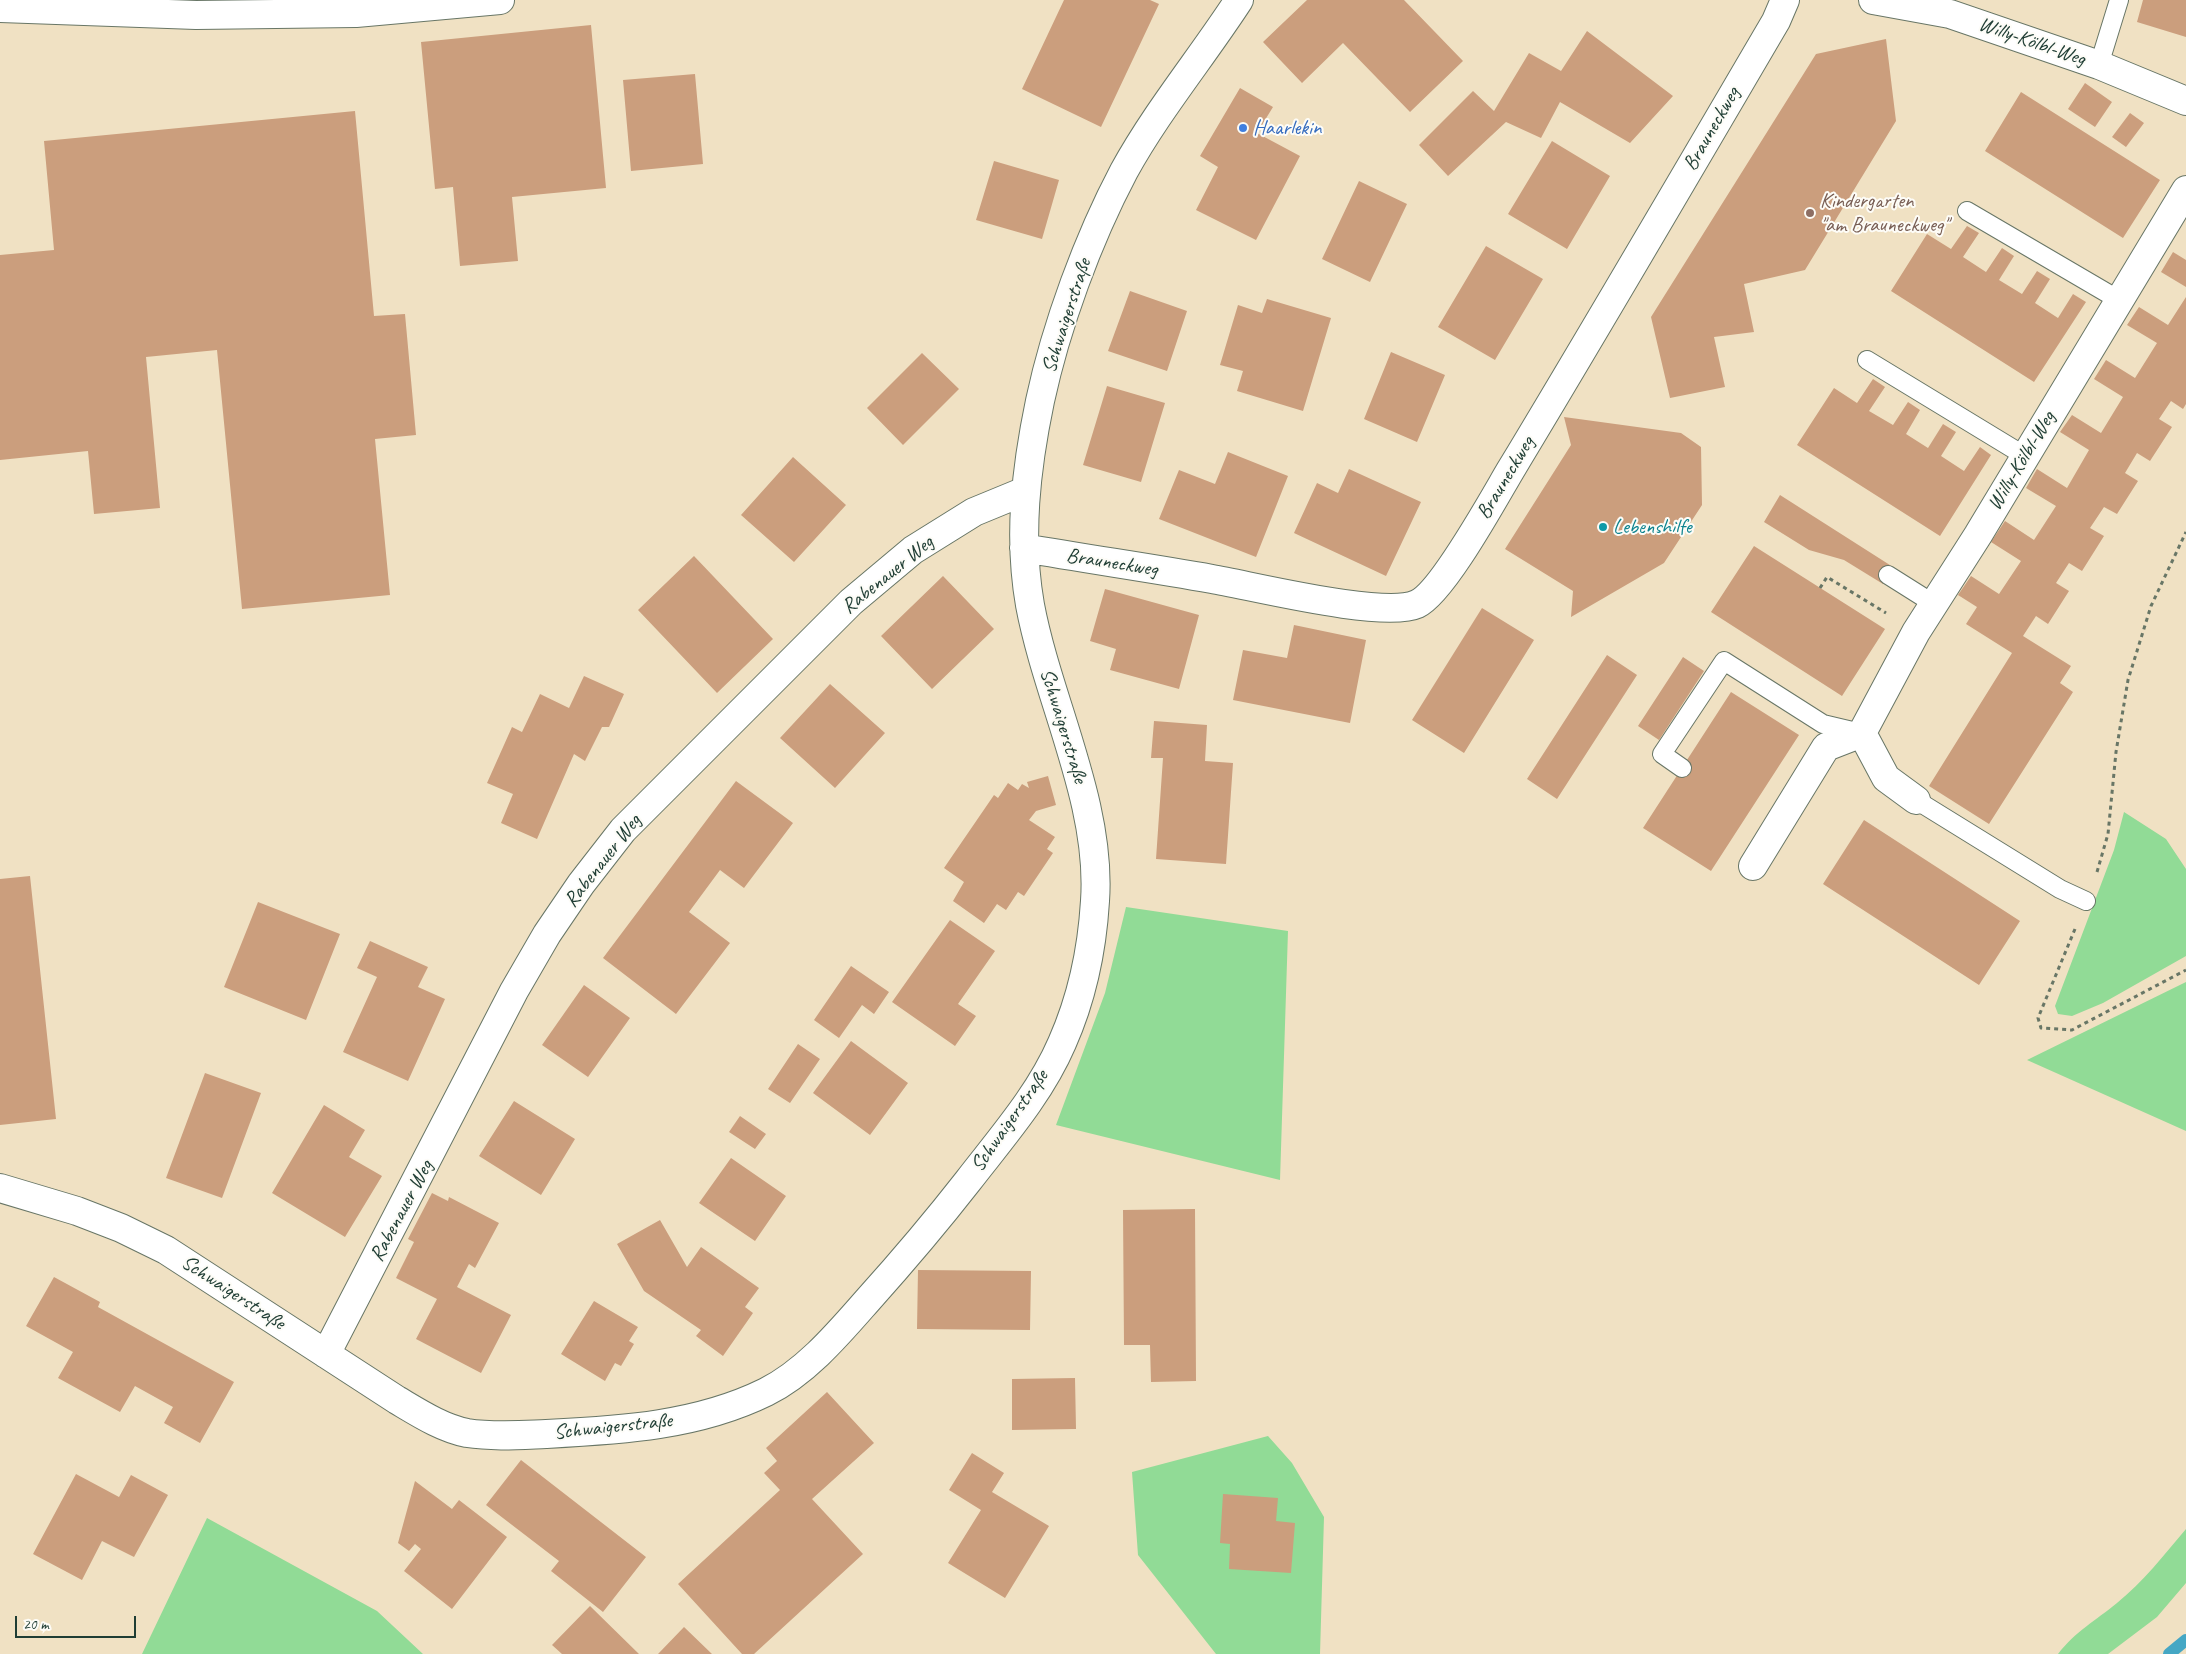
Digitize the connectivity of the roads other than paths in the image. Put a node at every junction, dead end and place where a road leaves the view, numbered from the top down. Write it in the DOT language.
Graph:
graph roads {
  1 [pos="500,0"];
  2 [pos="1239,0"];
  3 [pos="1785,0"];
  4 [pos="1873,0"];
  5 [pos="2119,0"];
  6 [pos="1952,7"];
  7 [pos="0,8"];
  8 [pos="2099,65"];
  9 [pos="2186,101"];
  10 [pos="2186,190"];
  11 [pos="1967,211"];
  12 [pos="2119,300"];
  13 [pos="1867,360"];
  14 [pos="2025,456"];
  15 [pos="1025,490"];
  16 [pos="1024,548"];
  17 [pos="1888,575"];
  18 [pos="1934,604"];
  19 [pos="1862,733"];
  20 [pos="1682,768"];
  21 [pos="1916,800"];
  22 [pos="1753,866"];
  23 [pos="2086,901"];
  24 [pos="0,1188"];
  25 [pos="326,1354"];
  1 -- 7 [label="street"];
  2 -- 15 [label="street, Schwaigerstraße"];
  3 -- 16 [label="street, Brauneckweg"];
  4 -- 6 [label="street, Willy-Kölbl-Weg"];
  5 -- 8 [label="lane"];
  6 -- 8 [label="street, Willy-Kölbl-Weg"];
  8 -- 9 [label="street, Willy-Kölbl-Weg"];
  10 -- 12 [label="street, Willy-Kölbl-Weg"];
  11 -- 12 [label="lane"];
  12 -- 14 [label="street, Willy-Kölbl-Weg"];
  13 -- 14 [label="lane"];
  14 -- 18 [label="street, Willy-Kölbl-Weg"];
  15 -- 16 [label="street, Schwaigerstraße"];
  15 -- 25 [label="street, Rabenauer Weg"];
  16 -- 25 [label="street, Schwaigerstraße"];
  17 -- 18 [label="lane"];
  18 -- 19 [label="street, Willy-Kölbl-Weg"];
  19 -- 20 [label="lane"];
  19 -- 21 [label="street"];
  19 -- 22 [label="street"];
  21 -- 23 [label="lane"];
  24 -- 25 [label="street, Schwaigerstraße"];
}
